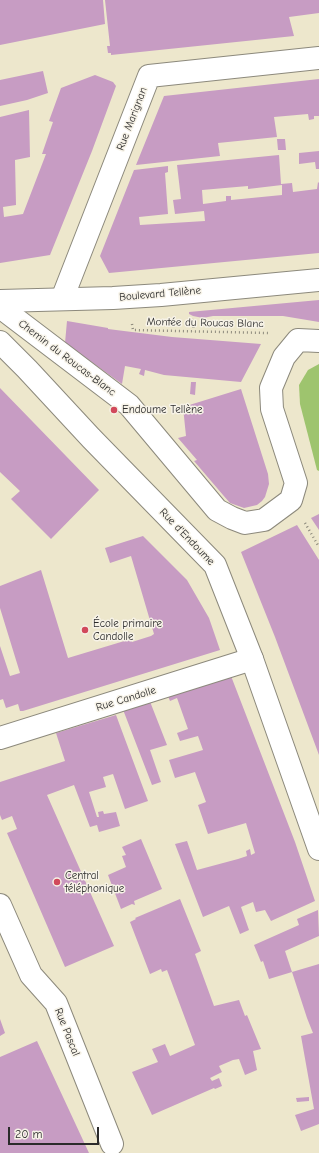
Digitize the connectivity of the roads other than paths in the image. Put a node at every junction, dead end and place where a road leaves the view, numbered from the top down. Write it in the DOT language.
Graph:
graph roads {
  1 [pos="319,58"];
  2 [pos="319,280"];
  3 [pos="62,299"];
  4 [pos="0,300"];
  5 [pos="0,307"];
  6 [pos="309,341"];
  7 [pos="0,342"];
  8 [pos="252,659"];
  9 [pos="0,738"];
  10 [pos="319,849"];
  11 [pos="0,905"];
  12 [pos="112,1144"];
  1 -- 3 [label="street, Rue Marignan"];
  2 -- 3 [label="street, Boulevard Tellène"];
  3 -- 4 [label="street, Boulevard Tellène"];
  5 -- 6 [label="street, Chemin du Roucas-Blanc"];
  7 -- 8 [label="street, Rue d'Endoume"];
  8 -- 9 [label="street, Rue Candolle"];
  8 -- 10 [label="street, Rue d'Endoume"];
  11 -- 12 [label="street, Rue Pascal"];
}
